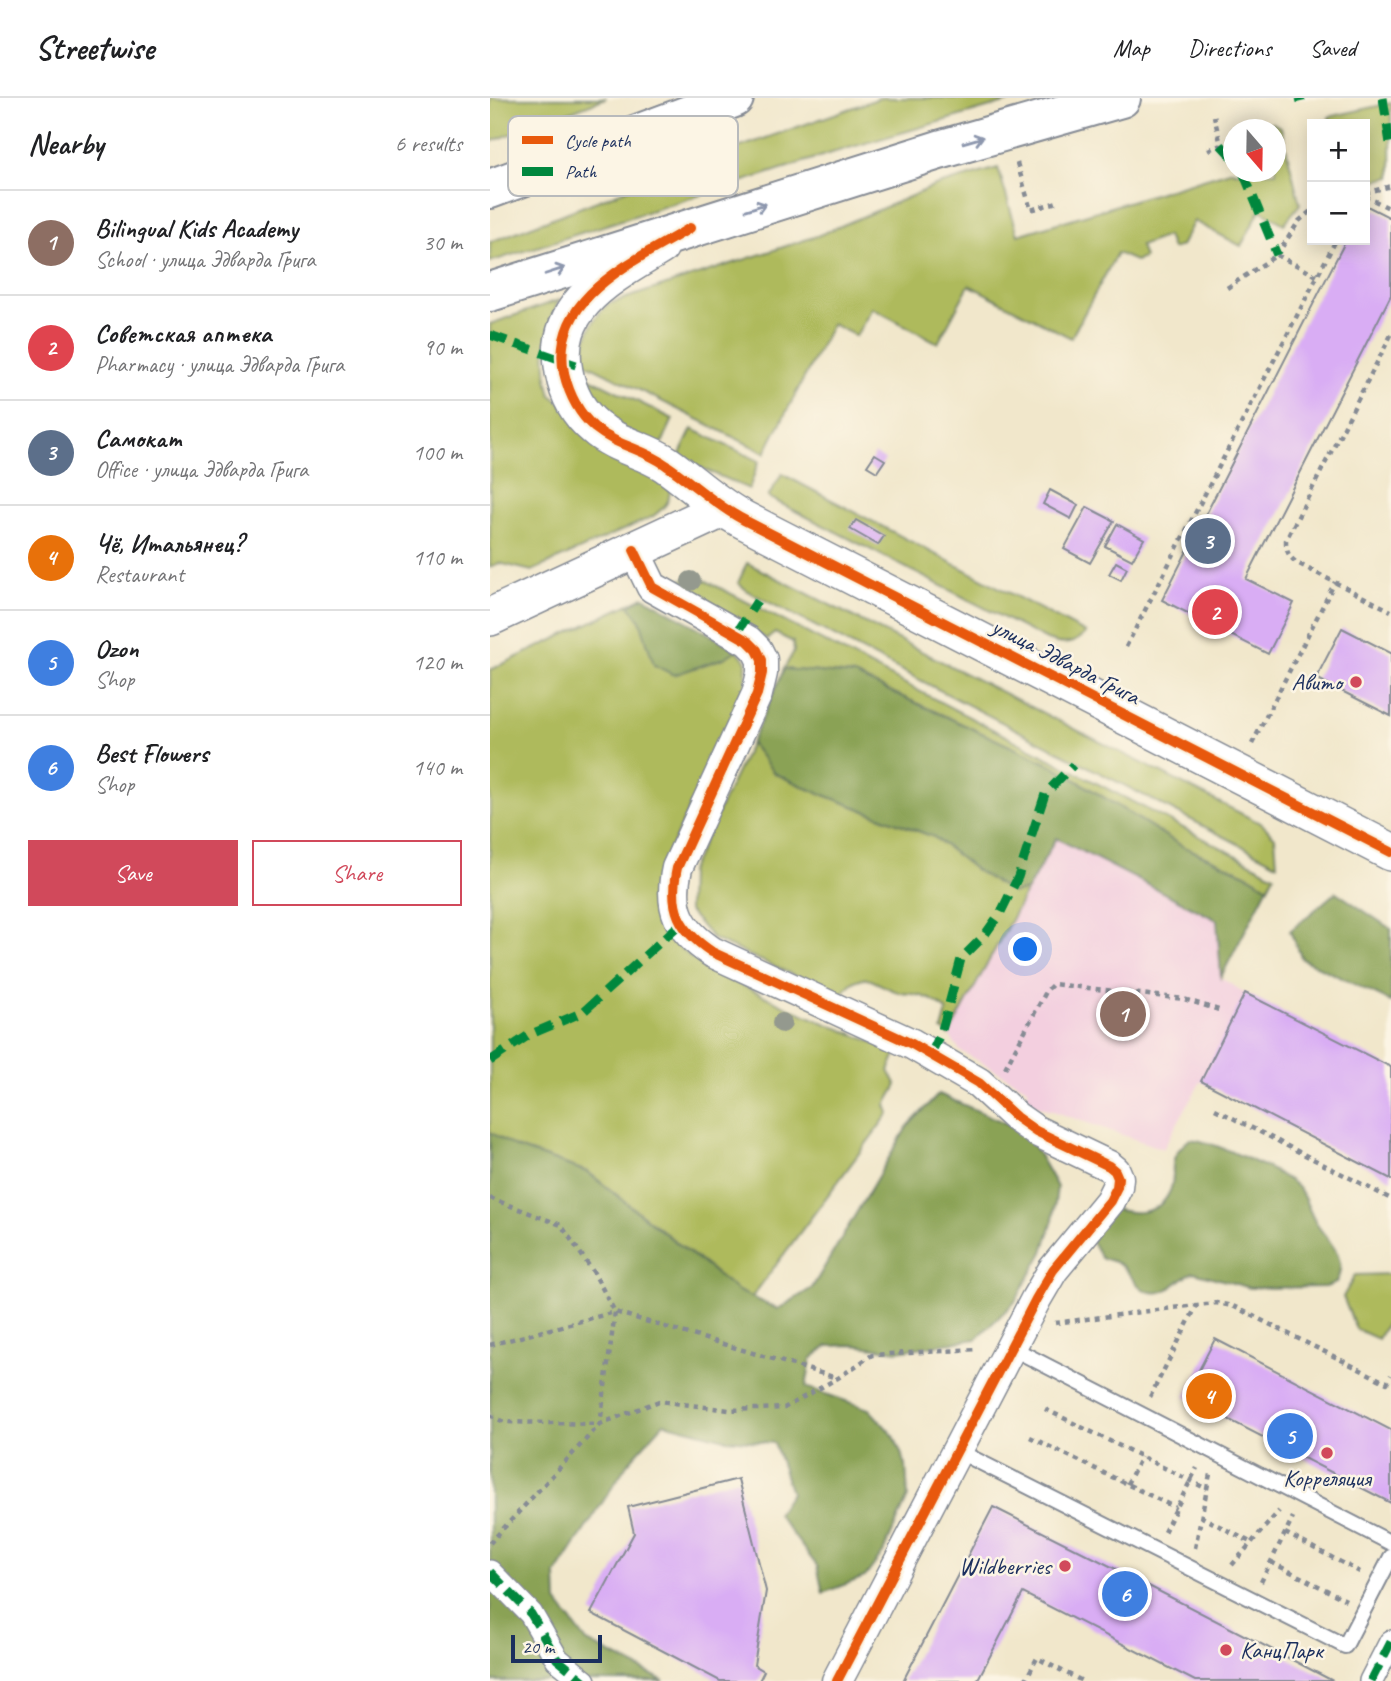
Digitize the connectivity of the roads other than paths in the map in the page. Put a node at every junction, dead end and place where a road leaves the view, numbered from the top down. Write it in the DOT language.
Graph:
graph roads {
  1 [pos="734,98"];
  2 [pos="1121,98"];
  3 [pos="686,116"];
  4 [pos="508,182"];
  5 [pos="490,189"];
  6 [pos="690,228"];
  7 [pos="490,292"];
  8 [pos="722,509"];
  9 [pos="628,553"];
  10 [pos="490,617"];
  11 [pos="1391,852"];
  12 [pos="1017,1337"];
  13 [pos="956,1450"];
  14 [pos="1391,1543"];
  15 [pos="1391,1557"];
  16 [pos="490,1572"];
  17 [pos="1391,1642"];
  18 [pos="584,1681"];
  19 [pos="837,1681"];
  20 [pos="1371,1681"];
  1 -- 3 [label="main road"];
  6 -- 2 [label="main road, one-way"];
  4 -- 5 [label="main road"];
  7 -- 6 [label="main road, one-way"];
  6 -- 8 [label="street, улица Эдварда Грига"];
  8 -- 9 [label="street"];
  8 -- 11 [label="street, улица Эдварда Грига"];
  9 -- 10 [label="street"];
  9 -- 12 [label="street"];
  12 -- 13 [label="street"];
  12 -- 14 [label="lane"];
  13 -- 15 [label="lane"];
  13 -- 19 [label="street"];
  16 -- 18 [label="street"];
  17 -- 20 [label="street"];
}
